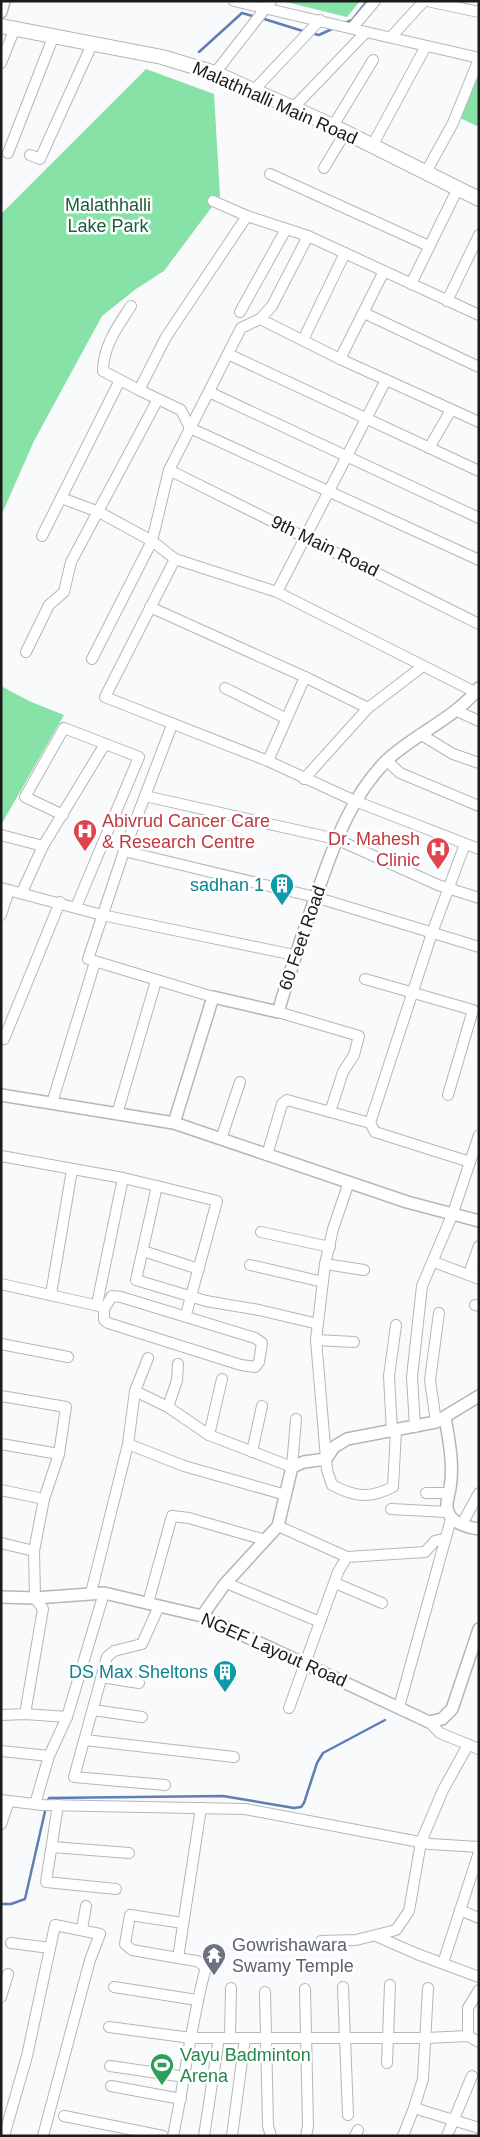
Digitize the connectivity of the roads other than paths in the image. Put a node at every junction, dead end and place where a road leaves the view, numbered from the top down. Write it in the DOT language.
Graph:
graph roads {
  1 [pos="4,1"];
  2 [pos="234,1"];
  3 [pos="375,1"];
  4 [pos="425,1"];
  5 [pos="269,4"];
  6 [pos="1,12"];
  7 [pos="479,12"];
  8 [pos="320,20"];
  9 [pos="346,25"];
  10 [pos="8,27"];
  11 [pos="366,32"];
  12 [pos="54,35"];
  13 [pos="391,37"];
  14 [pos="93,42"];
  15 [pos="426,46"];
  16 [pos="479,59"];
  17 [pos="372,60"];
  18 [pos="1,63"];
  19 [pos="215,73"];
  20 [pos="254,90"];
  21 [pos="294,107"];
  22 [pos="333,126"];
  23 [pos="345,133"];
  24 [pos="372,146"];
  25 [pos="8,153"];
  26 [pos="30,155"];
  27 [pos="324,168"];
  28 [pos="426,172"];
  29 [pos="270,174"];
  30 [pos="458,188"];
  31 [pos="479,198"];
  32 [pos="213,201"];
  33 [pos="247,216"];
  34 [pos="286,229"];
  35 [pos="479,235"];
  36 [pos="308,236"];
  37 [pos="429,246"];
  38 [pos="345,253"];
  39 [pos="384,271"];
  40 [pos="410,284"];
  41 [pos="447,301"];
  42 [pos="131,306"];
  43 [pos="240,312"];
  44 [pos="364,313"];
  45 [pos="479,315"];
  46 [pos="260,319"];
  47 [pos="303,340"];
  48 [pos="228,354"];
  49 [pos="340,359"];
  50 [pos="479,368"];
  51 [pos="120,380"];
  52 [pos="386,380"];
  53 [pos="139,390"];
  54 [pos="209,392"];
  55 [pos="158,399"];
  56 [pos="452,410"];
  57 [pos="367,419"];
  58 [pos="479,422"];
  59 [pos="190,428"];
  60 [pos="429,448"];
  61 [pos="347,458"];
  62 [pos="170,470"];
  63 [pos="479,471"];
  64 [pos="329,492"];
  65 [pos="61,498"];
  66 [pos="99,512"];
  67 [pos="479,518"];
  68 [pos="42,536"];
  69 [pos="306,536"];
  70 [pos="152,542"];
  71 [pos="175,559"];
  72 [pos="479,560"];
  73 [pos="277,592"];
  74 [pos="150,607"];
  75 [pos="479,624"];
  76 [pos="26,652"];
  77 [pos="92,659"];
  78 [pos="423,666"];
  79 [pos="305,677"];
  80 [pos="225,688"];
  81 [pos="477,690"];
  82 [pos="368,708"];
  83 [pos="457,711"];
  84 [pos="286,718"];
  85 [pos="479,721"];
  86 [pos="172,725"];
  87 [pos="420,734"];
  88 [pos="105,744"];
  89 [pos="268,761"];
  90 [pos="387,761"];
  91 [pos="479,763"];
  92 [pos="304,778"];
  93 [pos="145,796"];
  94 [pos="355,801"];
  95 [pos="479,806"];
  96 [pos="63,815"];
  97 [pos="1,835"];
  98 [pos="336,839"];
  99 [pos="465,844"];
  100 [pos="42,846"];
  101 [pos="479,849"];
  102 [pos="124,851"];
  103 [pos="5,889"];
  104 [pos="450,889"];
  105 [pos="22,892"];
  106 [pos="315,897"];
  107 [pos="479,898"];
  108 [pos="60,902"];
  109 [pos="76,907"];
  110 [pos="102,915"];
  111 [pos="1,916"];
  112 [pos="432,933"];
  113 [pos="479,946"];
  114 [pos="294,955"];
  115 [pos="95,962"];
  116 [pos="365,979"];
  117 [pos="156,980"];
  118 [pos="413,992"];
  119 [pos="213,997"];
  120 [pos="278,1012"];
  121 [pos="1,1038"];
  122 [pos="240,1082"];
  123 [pos="1,1095"];
  124 [pos="448,1095"];
  125 [pos="52,1103"];
  126 [pos="330,1112"];
  127 [pos="117,1114"];
  128 [pos="174,1123"];
  129 [pos="370,1123"];
  130 [pos="479,1135"];
  131 [pos="221,1139"];
  132 [pos="267,1155"];
  133 [pos="1,1156"];
  134 [pos="470,1162"];
  135 [pos="72,1170"];
  136 [pos="123,1178"];
  137 [pos="349,1182"];
  138 [pos="157,1186"];
  139 [pos="453,1213"];
  140 [pos="479,1221"];
  141 [pos="261,1232"];
  142 [pos="479,1246"];
  143 [pos="330,1247"];
  144 [pos="143,1251"];
  145 [pos="434,1262"];
  146 [pos="325,1264"];
  147 [pos="250,1265"];
  148 [pos="199,1269"];
  149 [pos="364,1270"];
  150 [pos="479,1271"];
  151 [pos="479,1280"];
  152 [pos="323,1282"];
  153 [pos="1,1284"];
  154 [pos="51,1294"];
  155 [pos="190,1296"];
  156 [pos="100,1307"];
  157 [pos="187,1311"];
  158 [pos="439,1313"];
  159 [pos="318,1324"];
  160 [pos="396,1325"];
  161 [pos="316,1340"];
  162 [pos="354,1342"];
  163 [pos="1,1344"];
  164 [pos="68,1357"];
  165 [pos="148,1358"];
  166 [pos="178,1364"];
  167 [pos="222,1379"];
  168 [pos="136,1391"];
  169 [pos="1,1396"];
  170 [pos="479,1396"];
  171 [pos="262,1406"];
  172 [pos="168,1407"];
  173 [pos="296,1419"];
  174 [pos="441,1420"];
  175 [pos="415,1428"];
  176 [pos="394,1431"];
  177 [pos="209,1434"];
  178 [pos="1,1444"];
  179 [pos="128,1444"];
  180 [pos="252,1452"];
  181 [pos="59,1454"];
  182 [pos="326,1459"];
  183 [pos="292,1467"];
  184 [pos="1,1490"];
  185 [pos="426,1492"];
  186 [pos="449,1492"];
  187 [pos="479,1493"];
  188 [pos="286,1495"];
  189 [pos="44,1498"];
  190 [pos="391,1509"];
  191 [pos="449,1515"];
  192 [pos="462,1524"];
  193 [pos="278,1526"];
  194 [pos="479,1529"];
  195 [pos="445,1539"];
  196 [pos="265,1540"];
  197 [pos="1,1543"];
  198 [pos="34,1551"];
  199 [pos="347,1557"];
  200 [pos="226,1583"];
  201 [pos="335,1583"];
  202 [pos="104,1593"];
  203 [pos="90,1594"];
  204 [pos="1,1597"];
  205 [pos="35,1598"];
  206 [pos="382,1603"];
  207 [pos="153,1604"];
  208 [pos="202,1616"];
  209 [pos="320,1622"];
  210 [pos="479,1629"];
  211 [pos="306,1663"];
  212 [pos="101,1677"];
  213 [pos="138,1683"];
  214 [pos="399,1707"];
  215 [pos="289,1708"];
  216 [pos="93,1710"];
  217 [pos="25,1714"];
  218 [pos="1,1715"];
  219 [pos="67,1717"];
  220 [pos="142,1717"];
  221 [pos="429,1722"];
  222 [pos="85,1740"];
  223 [pos="468,1745"];
  224 [pos="479,1749"];
  225 [pos="1,1751"];
  226 [pos="49,1756"];
  227 [pos="234,1757"];
  228 [pos="165,1785"];
  229 [pos="5,1800"];
  230 [pos="47,1805"];
  231 [pos="201,1808"];
  232 [pos="1,1824"];
  233 [pos="421,1842"];
  234 [pos="52,1847"];
  235 [pos="479,1847"];
  236 [pos="129,1853"];
  237 [pos="478,1857"];
  238 [pos="116,1889"];
  239 [pos="86,1906"];
  240 [pos="460,1910"];
  241 [pos="479,1918"];
  242 [pos="183,1924"];
  243 [pos="82,1929"];
  244 [pos="376,1936"];
  245 [pos="321,1941"];
  246 [pos="11,1943"];
  247 [pos="50,1948"];
  248 [pos="178,1958"];
  249 [pos="443,1963"];
  250 [pos="8,1974"];
  251 [pos="479,1977"];
  252 [pos="390,1985"];
  253 [pos="114,1987"];
  254 [pos="343,1987"];
  255 [pos="231,1988"];
  256 [pos="428,1988"];
  257 [pos="305,1990"];
  258 [pos="479,1990"];
  259 [pos="265,1992"];
  260 [pos="1,1997"];
  261 [pos="197,2000"];
  262 [pos="109,2027"];
  263 [pos="468,2036"];
  264 [pos="305,2037"];
  265 [pos="191,2038"];
  266 [pos="224,2038"];
  267 [pos="245,2038"];
  268 [pos="266,2038"];
  269 [pos="344,2038"];
  270 [pos="388,2038"];
  271 [pos="426,2038"];
  272 [pos="479,2042"];
  273 [pos="387,2063"];
  274 [pos="110,2066"];
  275 [pos="472,2076"];
  276 [pos="185,2077"];
  277 [pos="111,2086"];
  278 [pos="181,2099"];
  279 [pos="414,2108"];
  280 [pos="348,2115"];
  281 [pos="64,2116"];
  282 [pos="452,2122"];
  283 [pos="479,2128"];
  284 [pos="4,2136"];
  285 [pos="43,2136"];
  286 [pos="163,2136"];
  287 [pos="173,2136"];
  288 [pos="204,2136"];
  289 [pos="232,2136"];
  290 [pos="271,2136"];
  291 [pos="306,2136"];
  292 [pos="403,2136"];
  293 [pos="447,2136"];
  1 -- 6 [label="street"];
  2 -- 5 [label="street"];
  3 -- 9 [label="street"];
  4 -- 7 [label="street"];
  4 -- 13 [label="street"];
  5 -- 8 [label="street"];
  5 -- 19 [label="street"];
  8 -- 9 [label="street"];
  8 -- 20 [label="street"];
  9 -- 11 [label="street"];
  10 -- 12 [label="main road, Malathhalli Main Road"];
  10 -- 18 [label="street"];
  11 -- 13 [label="street"];
  11 -- 21 [label="street"];
  12 -- 14 [label="main road, Malathhalli Main Road"];
  12 -- 25 [label="street"];
  13 -- 15 [label="street"];
  14 -- 19 [label="main road, Malathhalli Main Road"];
  14 -- 26 [label="street"];
  15 -- 16 [label="street"];
  15 -- 24 [label="street"];
  16 -- 28 [label="street"];
  17 -- 22 [label="street"];
  19 -- 20 [label="main road, Malathhalli Main Road"];
  20 -- 21 [label="main road, Malathhalli Main Road"];
  21 -- 22 [label="main road, Malathhalli Main Road"];
  22 -- 23 [label="main road, Malathhalli Main Road"];
  23 -- 24 [label="main road, Malathhalli Main Road"];
  23 -- 27 [label="street"];
  24 -- 28 [label="main road, Malathhalli Main Road"];
  28 -- 30 [label="main road, Malathhalli Main Road"];
  29 -- 37 [label="street"];
  30 -- 31 [label="main road, Malathhalli Main Road"];
  30 -- 37 [label="street"];
  32 -- 33 [label="street"];
  33 -- 34 [label="street"];
  33 -- 53 [label="street"];
  34 -- 36 [label="street"];
  34 -- 43 [label="street"];
  35 -- 41 [label="street"];
  36 -- 38 [label="street"];
  36 -- 46 [label="street"];
  37 -- 40 [label="street"];
  38 -- 39 [label="street"];
  38 -- 47 [label="street"];
  39 -- 40 [label="street"];
  39 -- 44 [label="street"];
  40 -- 41 [label="street"];
  41 -- 45 [label="street"];
  42 -- 51 [label="street"];
  44 -- 49 [label="street"];
  44 -- 50 [label="street"];
  46 -- 47 [label="street"];
  46 -- 48 [label="street"];
  47 -- 49 [label="street"];
  48 -- 54 [label="street"];
  48 -- 57 [label="street"];
  49 -- 52 [label="street"];
  51 -- 53 [label="street"];
  51 -- 65 [label="street"];
  52 -- 56 [label="street"];
  52 -- 57 [label="street"];
  53 -- 55 [label="street"];
  54 -- 59 [label="street"];
  54 -- 61 [label="street"];
  55 -- 59 [label="street"];
  55 -- 66 [label="street"];
  56 -- 58 [label="street"];
  56 -- 60 [label="street"];
  57 -- 60 [label="street"];
  57 -- 61 [label="street"];
  59 -- 62 [label="street"];
  59 -- 64 [label="street"];
  60 -- 63 [label="street"];
  61 -- 64 [label="street"];
  61 -- 67 [label="street"];
  62 -- 69 [label="street, 9th Main Road"];
  62 -- 70 [label="street"];
  64 -- 69 [label="street"];
  64 -- 72 [label="street"];
  65 -- 66 [label="street"];
  65 -- 68 [label="street"];
  66 -- 70 [label="street"];
  66 -- 76 [label="street"];
  69 -- 73 [label="street"];
  69 -- 75 [label="street, 9th Main Road"];
  70 -- 71 [label="street"];
  70 -- 77 [label="street"];
  71 -- 73 [label="street"];
  71 -- 74 [label="street"];
  73 -- 78 [label="street"];
  74 -- 79 [label="street"];
  74 -- 86 [label="street"];
  78 -- 81 [label="street"];
  78 -- 82 [label="street"];
  79 -- 82 [label="street"];
  79 -- 84 [label="street"];
  80 -- 84 [label="street"];
  81 -- 83 [label="street, 60 Feet Road"];
  82 -- 92 [label="street"];
  83 -- 85 [label="street"];
  83 -- 87 [label="street, 60 Feet Road"];
  84 -- 89 [label="street"];
  86 -- 89 [label="street"];
  86 -- 93 [label="street"];
  87 -- 90 [label="street, 60 Feet Road"];
  87 -- 91 [label="street"];
  88 -- 96 [label="street"];
  88 -- 96 [label="street"];
  88 -- 109 [label="street"];
  89 -- 92 [label="street"];
  90 -- 94 [label="street, 60 Feet Road"];
  90 -- 95 [label="street"];
  92 -- 94 [label="street"];
  93 -- 98 [label="street"];
  93 -- 102 [label="street"];
  94 -- 98 [label="street, 60 Feet Road"];
  94 -- 99 [label="street"];
  96 -- 100 [label="street"];
  97 -- 100 [label="street"];
  98 -- 104 [label="street"];
  98 -- 106 [label="street, 60 Feet Road"];
  99 -- 101 [label="street"];
  99 -- 104 [label="street"];
  100 -- 105 [label="street"];
  102 -- 106 [label="street"];
  102 -- 110 [label="street"];
  103 -- 105 [label="street"];
  103 -- 111 [label="street"];
  104 -- 107 [label="street"];
  104 -- 112 [label="street"];
  105 -- 108 [label="street"];
  106 -- 112 [label="street"];
  106 -- 114 [label="street, 60 Feet Road"];
  108 -- 109 [label="street"];
  108 -- 121 [label="street"];
  109 -- 110 [label="street"];
  110 -- 114 [label="street"];
  110 -- 115 [label="street"];
  112 -- 113 [label="street"];
  112 -- 118 [label="street"];
  114 -- 120 [label="street, 60 Feet Road"];
  115 -- 117 [label="street"];
  115 -- 125 [label="street"];
  116 -- 118 [label="street"];
  117 -- 119 [label="street"];
  117 -- 127 [label="street"];
  118 -- 124 [label="street"];
  118 -- 129 [label="street"];
  119 -- 120 [label="street"];
  119 -- 128 [label="street"];
  120 -- 126 [label="street"];
  122 -- 131 [label="street"];
  123 -- 125 [label="street"];
  125 -- 127 [label="street"];
  126 -- 129 [label="street"];
  126 -- 132 [label="street"];
  127 -- 128 [label="street"];
  128 -- 131 [label="street"];
  129 -- 134 [label="street"];
  130 -- 134 [label="street"];
  131 -- 132 [label="street"];
  132 -- 137 [label="street"];
  133 -- 135 [label="street"];
  134 -- 139 [label="street"];
  135 -- 136 [label="street"];
  135 -- 154 [label="street"];
  136 -- 138 [label="street"];
  136 -- 156 [label="street"];
  137 -- 139 [label="street"];
  137 -- 143 [label="street"];
  138 -- 144 [label="street"];
  138 -- 148 [label="street"];
  139 -- 140 [label="street"];
  139 -- 145 [label="street"];
  141 -- 143 [label="street"];
  142 -- 150 [label="street"];
  143 -- 146 [label="street"];
  144 -- 148 [label="street"];
  144 -- 155 [label="street"];
  145 -- 151 [label="street"];
  145 -- 175 [label="street"];
  146 -- 149 [label="street"];
  146 -- 152 [label="street"];
  147 -- 152 [label="street"];
  148 -- 155 [label="street"];
  152 -- 159 [label="street"];
  153 -- 154 [label="street"];
  154 -- 156 [label="street"];
  155 -- 157 [label="street"];
  155 -- 159 [label="street"];
  156 -- 156 [label="street"];
  158 -- 174 [label="street"];
  159 -- 161 [label="street"];
  160 -- 176 [label="street"];
  161 -- 162 [label="street"];
  161 -- 182 [label="street"];
  163 -- 164 [label="street"];
  165 -- 168 [label="street"];
  166 -- 172 [label="street"];
  167 -- 177 [label="street"];
  168 -- 172 [label="street"];
  168 -- 179 [label="street"];
  169 -- 181 [label="street"];
  170 -- 174 [label="street"];
  171 -- 180 [label="street"];
  172 -- 177 [label="street"];
  173 -- 183 [label="street"];
  174 -- 175 [label="street"];
  174 -- 186 [label="street"];
  175 -- 176 [label="street"];
  176 -- 182 [label="street"];
  176 -- 182 [label="street"];
  177 -- 180 [label="street"];
  178 -- 181 [label="street"];
  179 -- 188 [label="street"];
  179 -- 203 [label="street"];
  180 -- 183 [label="street"];
  181 -- 189 [label="street"];
  182 -- 183 [label="street"];
  183 -- 188 [label="street"];
  184 -- 189 [label="street"];
  185 -- 186 [label="street"];
  186 -- 191 [label="street"];
  187 -- 192 [label="street"];
  188 -- 193 [label="street"];
  189 -- 198 [label="street"];
  190 -- 191 [label="street"];
  191 -- 192 [label="street"];
  191 -- 195 [label="street"];
  192 -- 194 [label="street"];
  193 -- 196 [label="street"];
  193 -- 199 [label="street"];
  195 -- 199 [label="street"];
  195 -- 214 [label="street"];
  196 -- 200 [label="street"];
  196 -- 207 [label="street"];
  197 -- 198 [label="street"];
  198 -- 205 [label="street"];
  199 -- 201 [label="street"];
  200 -- 208 [label="street"];
  200 -- 209 [label="street"];
  201 -- 206 [label="street"];
  201 -- 209 [label="street"];
  202 -- 203 [label="street, NGEF Layout Road"];
  202 -- 207 [label="street, NGEF Layout Road"];
  202 -- 219 [label="street"];
  203 -- 205 [label="street, NGEF Layout Road"];
  204 -- 205 [label="street, NGEF Layout Road"];
  205 -- 217 [label="street"];
  207 -- 208 [label="street, NGEF Layout Road"];
  207 -- 212 [label="street"];
  208 -- 211 [label="street, NGEF Layout Road"];
  209 -- 211 [label="street"];
  210 -- 221 [label="street"];
  211 -- 214 [label="street, NGEF Layout Road"];
  211 -- 215 [label="street"];
  212 -- 213 [label="street"];
  212 -- 216 [label="street"];
  214 -- 221 [label="street, NGEF Layout Road"];
  216 -- 220 [label="street"];
  216 -- 222 [label="street"];
  217 -- 218 [label="street"];
  217 -- 219 [label="street"];
  219 -- 226 [label="street"];
  221 -- 223 [label="street"];
  222 -- 227 [label="street"];
  222 -- 228 [label="street"];
  223 -- 224 [label="street"];
  223 -- 233 [label="street"];
  225 -- 226 [label="street"];
  226 -- 230 [label="street"];
  229 -- 230 [label="street"];
  229 -- 232 [label="street"];
  230 -- 231 [label="street"];
  230 -- 234 [label="street"];
  231 -- 233 [label="street"];
  231 -- 242 [label="street"];
  233 -- 235 [label="street"];
  233 -- 244 [label="street"];
  234 -- 236 [label="street"];
  234 -- 238 [label="street"];
  237 -- 240 [label="street"];
  239 -- 243 [label="street"];
  240 -- 241 [label="street"];
  240 -- 249 [label="street"];
  242 -- 248 [label="street"];
  242 -- 248 [label="street"];
  243 -- 247 [label="street"];
  243 -- 285 [label="street"];
  244 -- 245 [label="street"];
  244 -- 249 [label="street"];
  246 -- 247 [label="street"];
  247 -- 284 [label="street"];
  248 -- 261 [label="street"];
  249 -- 251 [label="street"];
  250 -- 260 [label="street"];
  252 -- 270 [label="street"];
  253 -- 261 [label="street"];
  254 -- 269 [label="street"];
  255 -- 266 [label="street"];
  256 -- 271 [label="street"];
  257 -- 264 [label="street"];
  258 -- 263 [label="street"];
  259 -- 268 [label="street"];
  261 -- 265 [label="street"];
  262 -- 265 [label="street"];
  263 -- 271 [label="street"];
  263 -- 272 [label="street"];
  264 -- 268 [label="street"];
  264 -- 269 [label="street"];
  264 -- 291 [label="street"];
  265 -- 266 [label="street"];
  265 -- 276 [label="street"];
  266 -- 267 [label="street"];
  266 -- 288 [label="street"];
  267 -- 268 [label="street"];
  267 -- 289 [label="street"];
  268 -- 290 [label="street"];
  269 -- 270 [label="street"];
  269 -- 280 [label="street"];
  270 -- 271 [label="street"];
  270 -- 273 [label="street"];
  271 -- 279 [label="street"];
  274 -- 276 [label="street"];
  275 -- 282 [label="street"];
  276 -- 278 [label="street"];
  277 -- 278 [label="street"];
  278 -- 287 [label="street"];
  279 -- 282 [label="street"];
  279 -- 292 [label="street"];
  281 -- 286 [label="street"];
  282 -- 283 [label="street"];
  282 -- 293 [label="street"];
}
